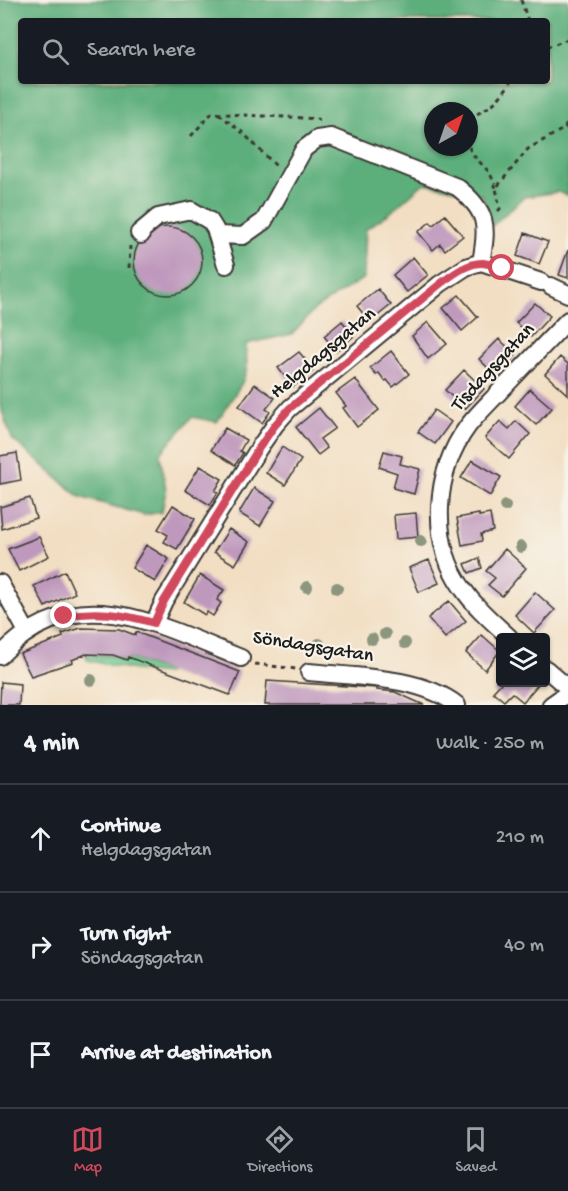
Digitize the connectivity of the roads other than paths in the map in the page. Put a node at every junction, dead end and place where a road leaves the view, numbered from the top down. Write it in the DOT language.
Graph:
graph roads {
  1 [pos="218,235"];
  2 [pos="141,236"];
  3 [pos="481,262"];
  4 [pos="226,265"];
  5 [pos="568,294"];
  6 [pos="568,320"];
  7 [pos="0,583"];
  8 [pos="154,623"];
  9 [pos="27,632"];
  10 [pos="504,633"];
  11 [pos="0,656"];
  12 [pos="241,658"];
  13 [pos="309,672"];
  14 [pos="550,672"];
  15 [pos="568,688"];
  16 [pos="568,693"];
  17 [pos="457,705"];
  18 [pos="551,705"];
  1 -- 2 [label="street"];
  1 -- 3 [label="street"];
  1 -- 4 [label="street"];
  3 -- 5 [label="street"];
  3 -- 8 [label="street, Helgdagsgatan"];
  6 -- 10 [label="street, Tisdagsgatan"];
  7 -- 9 [label="street"];
  8 -- 9 [label="street, Söndagsgatan"];
  8 -- 12 [label="street, Söndagsgatan"];
  9 -- 11 [label="street, Söndagsgatan"];
  13 -- 17 [label="street, Söndagsgatan"];
  14 -- 15 [label="street"];
  16 -- 18 [label="street"];
}
